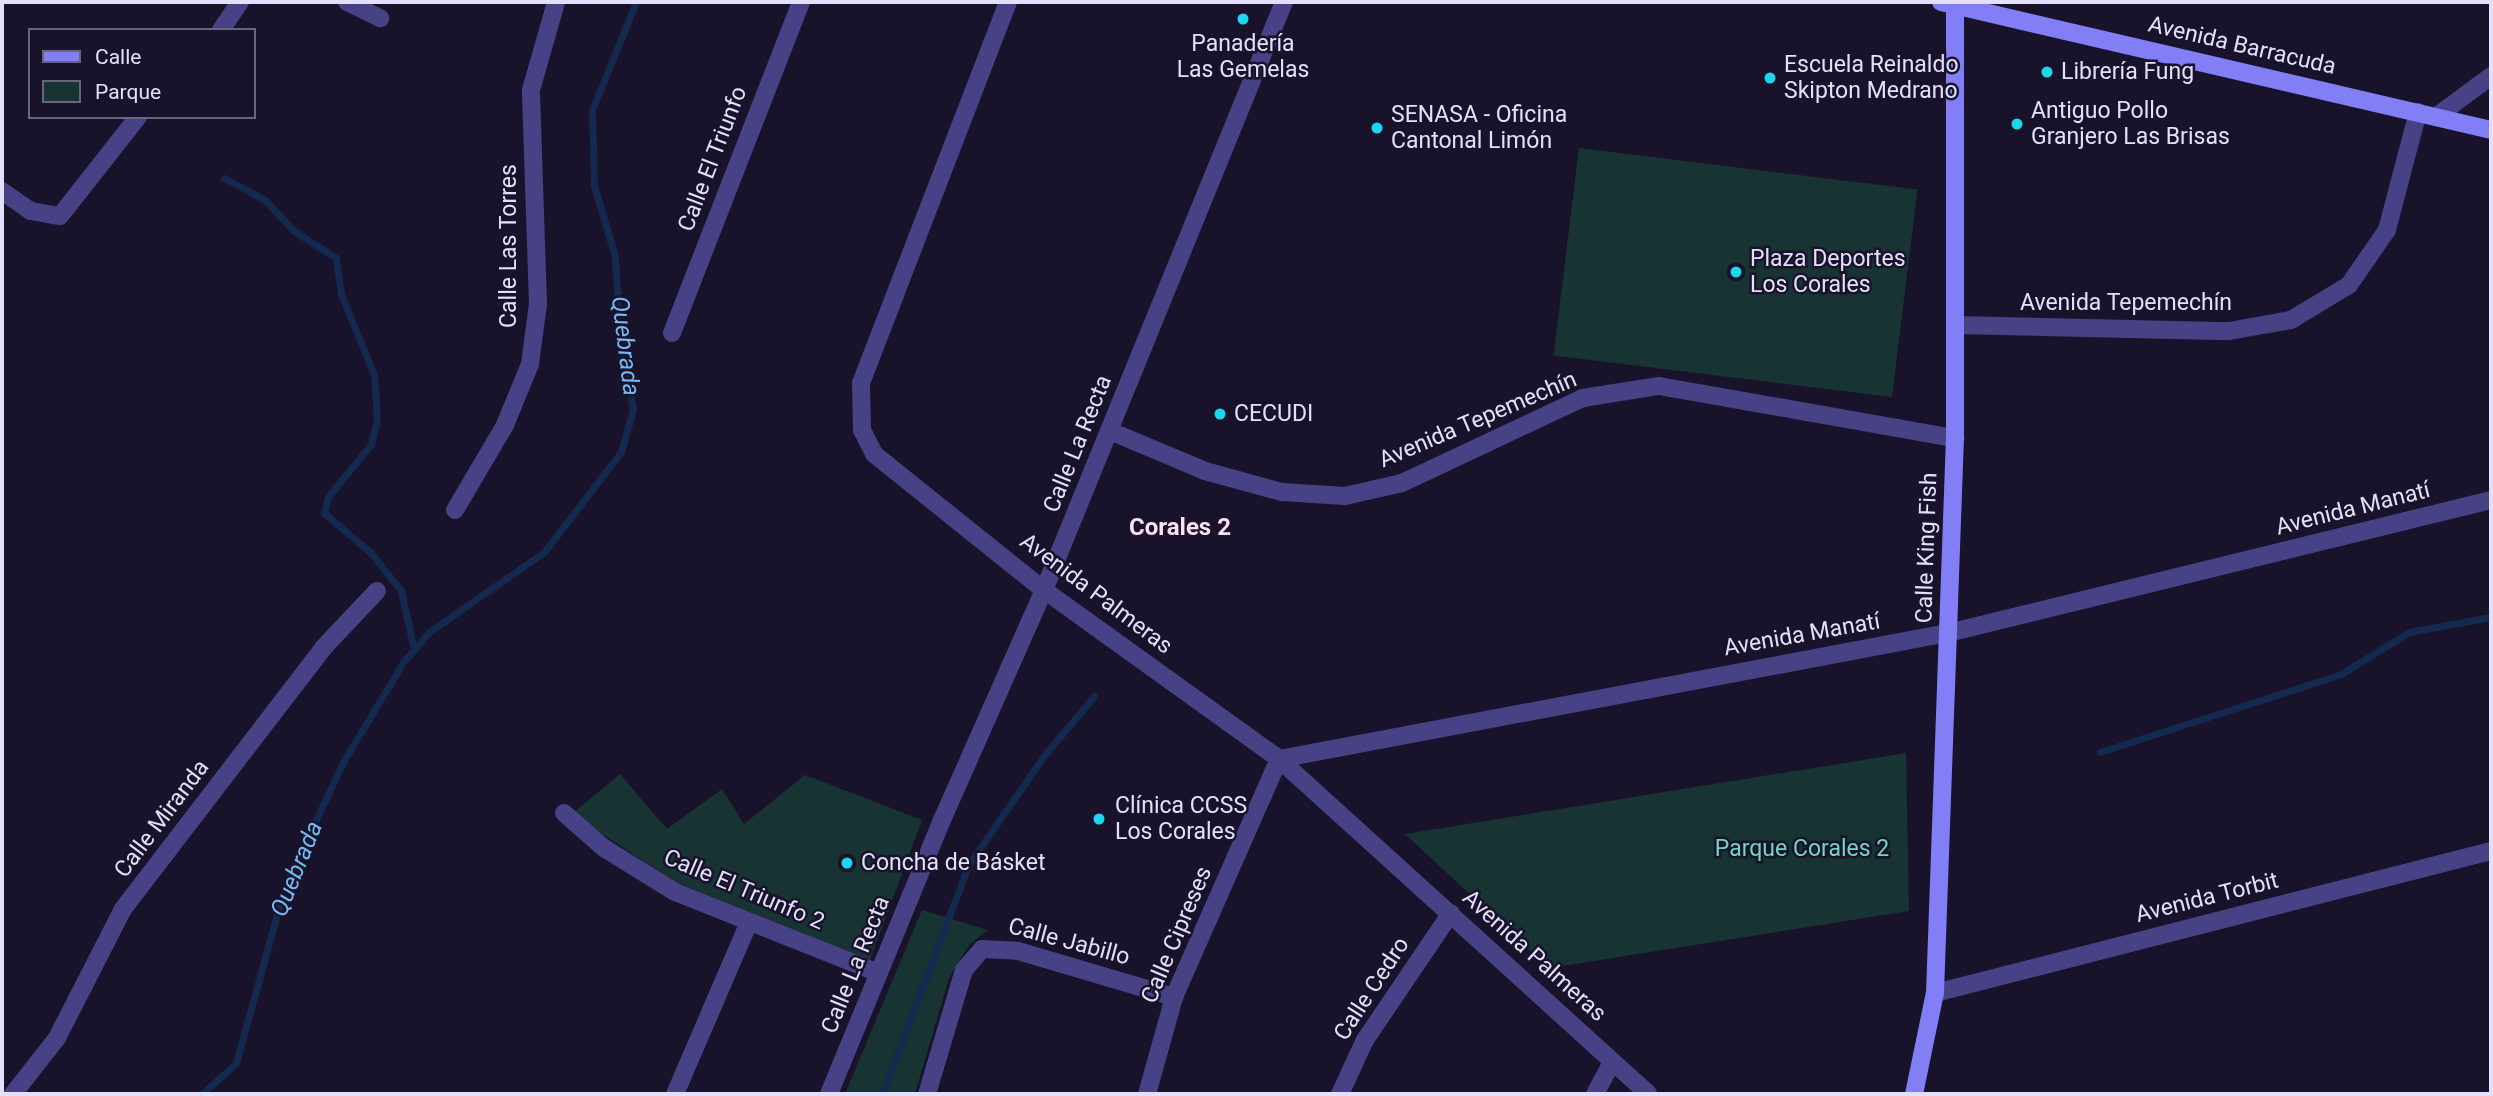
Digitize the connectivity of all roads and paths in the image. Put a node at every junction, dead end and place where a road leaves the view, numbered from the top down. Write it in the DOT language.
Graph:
graph roads {
  1 [pos="240,2"];
  2 [pos="347,2"];
  3 [pos="556,2"];
  4 [pos="800,2"];
  5 [pos="1008,2"];
  6 [pos="1284,2"];
  7 [pos="1950,3"];
  8 [pos="380,18"];
  9 [pos="222,28"];
  10 [pos="2491,76"];
  11 [pos="2418,112"];
  12 [pos="2437,116"];
  13 [pos="136,119"];
  14 [pos="2491,130"];
  15 [pos="2,191"];
  16 [pos="1956,325"];
  17 [pos="672,333"];
  18 [pos="1110,431"];
  19 [pos="1955,438"];
  20 [pos="2491,500"];
  21 [pos="455,510"];
  22 [pos="1044,590"];
  23 [pos="377,592"];
  24 [pos="1948,633"];
  25 [pos="1279,759"];
  26 [pos="564,813"];
  27 [pos="2491,851"];
  28 [pos="1451,913"];
  29 [pos="749,922"];
  30 [pos="879,973"];
  31 [pos="1935,993"];
  32 [pos="1174,997"];
  33 [pos="1612,1062"];
  34 [pos="13,1094"];
  35 [pos="675,1094"];
  36 [pos="829,1094"];
  37 [pos="927,1094"];
  38 [pos="1147,1094"];
  39 [pos="1340,1094"];
  40 [pos="1595,1094"];
  41 [pos="1648,1094"];
  42 [pos="1914,1094"];
  1 -- 9 [label="street"];
  2 -- 8 [label="street"];
  3 -- 21 [label="street, Calle Las Torres"];
  4 -- 17 [label="street, Calle El Triunfo"];
  5 -- 22 [label="street, Avenida Palmeras"];
  6 -- 18 [label="street, Calle La Recta"];
  7 -- 11 [label="street, Avenida Barracuda"];
  7 -- 16 [label="street, Calle King Fish"];
  10 -- 12 [label="street"];
  11 -- 12 [label="street, Avenida Barracuda"];
  11 -- 16 [label="street, Avenida Tepemechín"];
  12 -- 14 [label="street, Avenida Barracuda"];
  13 -- 15 [label="street"];
  16 -- 19 [label="street, Calle King Fish"];
  18 -- 19 [label="street, Avenida Tepemechín"];
  18 -- 22 [label="street, Calle La Recta"];
  19 -- 24 [label="street, Calle King Fish"];
  20 -- 24 [label="street, Avenida Manatí"];
  22 -- 25 [label="street, Avenida Palmeras"];
  22 -- 30 [label="street, Calle La Recta"];
  23 -- 34 [label="street, Calle Miranda"];
  24 -- 25 [label="street, Avenida Manatí"];
  24 -- 31 [label="street, Calle King Fish"];
  25 -- 28 [label="street, Avenida Palmeras"];
  25 -- 32 [label="street, Calle Cipreses"];
  26 -- 29 [label="street, Calle El Triunfo 2"];
  27 -- 31 [label="street, Avenida Torbit"];
  28 -- 33 [label="street, Avenida Palmeras"];
  28 -- 39 [label="street, Calle Cedro"];
  29 -- 30 [label="street, Calle El Triunfo 2"];
  29 -- 35 [label="street"];
  30 -- 36 [label="street, Calle La Recta"];
  31 -- 42 [label="street, Calle King Fish"];
  32 -- 37 [label="street, Calle Jabillo"];
  32 -- 38 [label="street, Calle Cipreses"];
  33 -- 40 [label="street"];
  33 -- 41 [label="street, Avenida Palmeras"];
}
